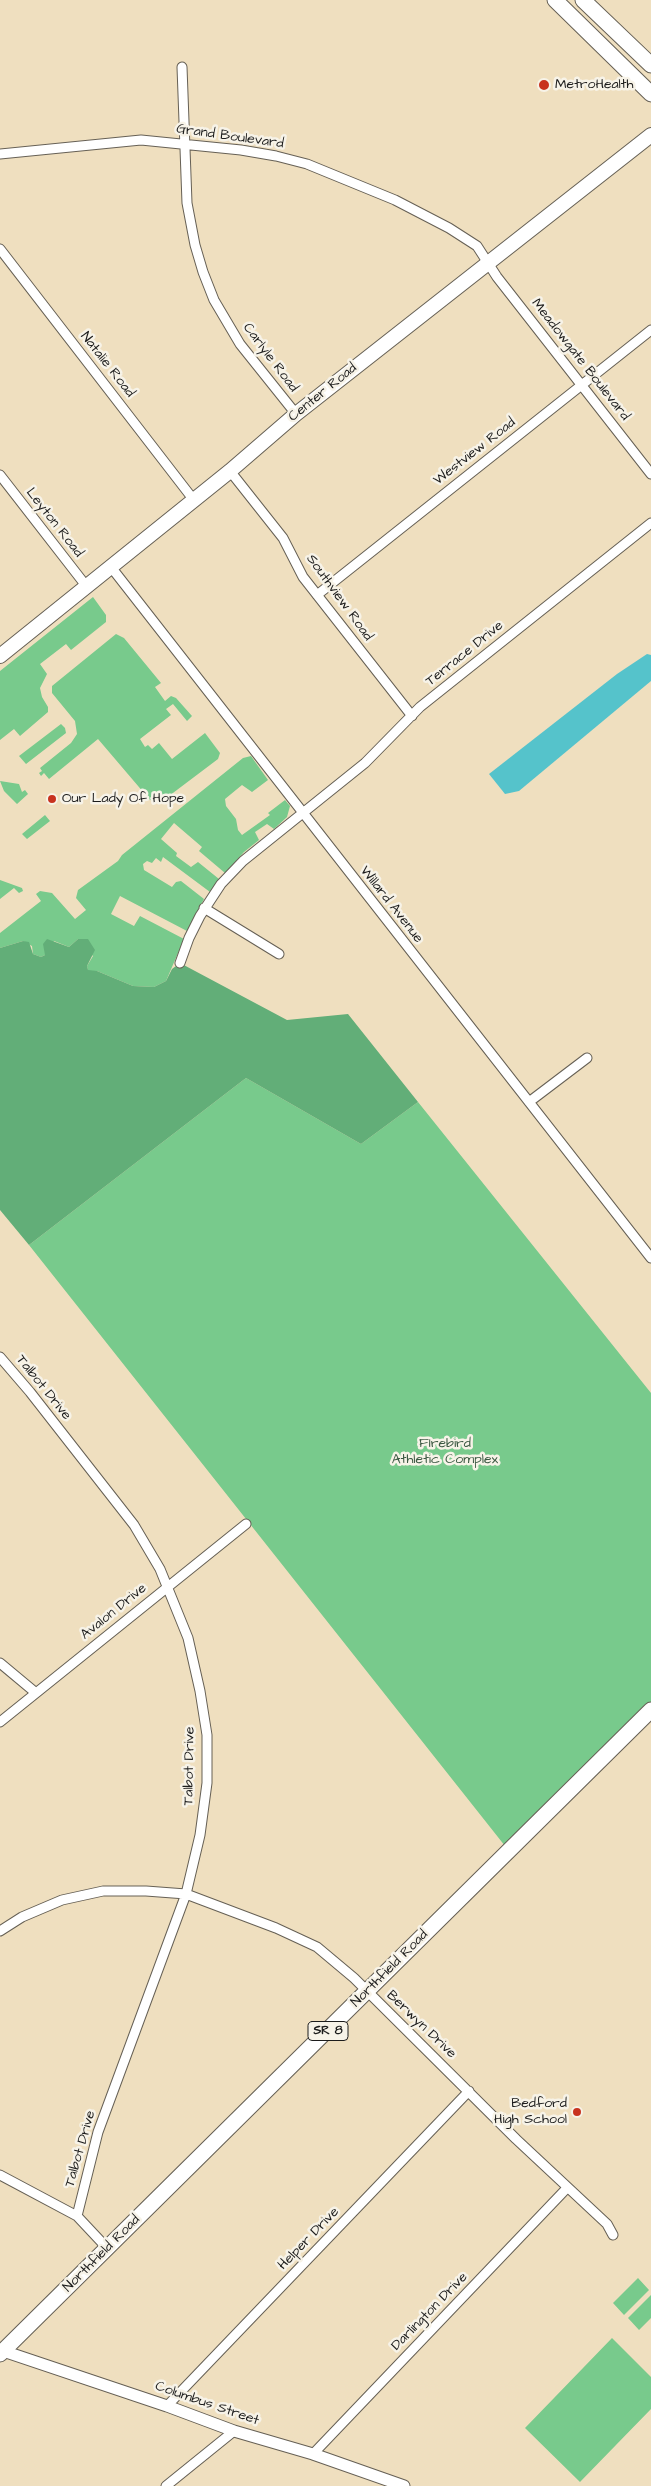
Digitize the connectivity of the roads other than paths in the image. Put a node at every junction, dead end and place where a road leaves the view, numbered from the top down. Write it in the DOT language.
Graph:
graph roads {
  1 [pos="556,0"];
  2 [pos="583,0"];
  3 [pos="651,65"];
  4 [pos="182,68"];
  5 [pos="651,94"];
  6 [pos="651,135"];
  7 [pos="183,144"];
  8 [pos="0,154"];
  9 [pos="0,249"];
  10 [pos="489,262"];
  11 [pos="651,330"];
  12 [pos="582,385"];
  13 [pos="296,414"];
  14 [pos="230,471"];
  15 [pos="651,474"];
  16 [pos="0,475"];
  17 [pos="193,499"];
  18 [pos="651,523"];
  19 [pos="111,567"];
  20 [pos="87,587"];
  21 [pos="317,595"];
  22 [pos="0,656"];
  23 [pos="412,716"];
  24 [pos="302,812"];
  25 [pos="204,908"];
  26 [pos="280,954"];
  27 [pos="180,963"];
  28 [pos="586,1058"];
  29 [pos="529,1102"];
  30 [pos="651,1258"];
  31 [pos="0,1357"];
  32 [pos="246,1524"];
  33 [pos="168,1586"];
  34 [pos="0,1663"];
  35 [pos="36,1694"];
  36 [pos="651,1710"];
  37 [pos="0,1722"];
  38 [pos="186,1894"];
  39 [pos="0,1931"];
  40 [pos="368,1992"];
  41 [pos="469,2092"];
  42 [pos="0,2175"];
  43 [pos="567,2188"];
  44 [pos="76,2216"];
  45 [pos="614,2235"];
  46 [pos="107,2248"];
  47 [pos="1,2352"];
  48 [pos="168,2406"];
  49 [pos="234,2431"];
  50 [pos="313,2454"];
  51 [pos="166,2486"];
  52 [pos="404,2486"];
  1 -- 5 [label="main road"];
  2 -- 3 [label="main road"];
  4 -- 7 [label="street, Carlyle Road"];
  6 -- 10 [label="main road, Center Road"];
  7 -- 8 [label="street, Grand Boulevard"];
  7 -- 10 [label="street, Grand Boulevard"];
  7 -- 13 [label="street, Carlyle Road"];
  9 -- 17 [label="street, Natalie Road"];
  10 -- 12 [label="street, Meadowgate Boulevard"];
  10 -- 13 [label="main road, Center Road"];
  11 -- 12 [label="street, Westview Road"];
  12 -- 15 [label="street, Meadowgate Boulevard"];
  12 -- 21 [label="street, Westview Road"];
  13 -- 14 [label="main road, Center Road"];
  14 -- 17 [label="main road, Center Road"];
  14 -- 21 [label="street, Southview Road"];
  16 -- 20 [label="street, Leyton Road"];
  17 -- 19 [label="main road, Center Road"];
  18 -- 23 [label="street, Terrace Drive"];
  19 -- 20 [label="main road, Center Road"];
  19 -- 24 [label="street, Willard Avenue"];
  20 -- 22 [label="main road, Center Road"];
  21 -- 23 [label="street, Southview Road"];
  23 -- 24 [label="street, Terrace Drive"];
  24 -- 25 [label="street, Terrace Drive"];
  24 -- 29 [label="street, Willard Avenue"];
  25 -- 26 [label="street"];
  25 -- 27 [label="street, Terrace Drive"];
  28 -- 29 [label="street"];
  29 -- 30 [label="street, Willard Avenue"];
  31 -- 33 [label="street, Talbot Drive"];
  32 -- 33 [label="street, Avalon Drive"];
  33 -- 35 [label="street, Avalon Drive"];
  33 -- 38 [label="street, Talbot Drive"];
  34 -- 35 [label="street"];
  35 -- 37 [label="street, Avalon Drive"];
  36 -- 40 [label="main road, Northfield Road / SR 8"];
  38 -- 39 [label="street, Berwyn Drive"];
  38 -- 40 [label="street, Berwyn Drive"];
  38 -- 44 [label="street, Talbot Drive"];
  40 -- 41 [label="street, Berwyn Drive"];
  40 -- 46 [label="main road, Northfield Road / SR 8"];
  41 -- 43 [label="street, Berwyn Drive"];
  41 -- 48 [label="street, Helper Drive"];
  42 -- 44 [label="street"];
  43 -- 45 [label="street, Berwyn Drive"];
  43 -- 50 [label="street, Darlington Drive"];
  44 -- 46 [label="street"];
  46 -- 47 [label="main road, Northfield Road / SR 8"];
  47 -- 48 [label="street, Columbus Street"];
  48 -- 49 [label="street, Columbus Street"];
  49 -- 50 [label="street, Columbus Street"];
  49 -- 51 [label="street"];
  50 -- 52 [label="street, Columbus Street"];
}
